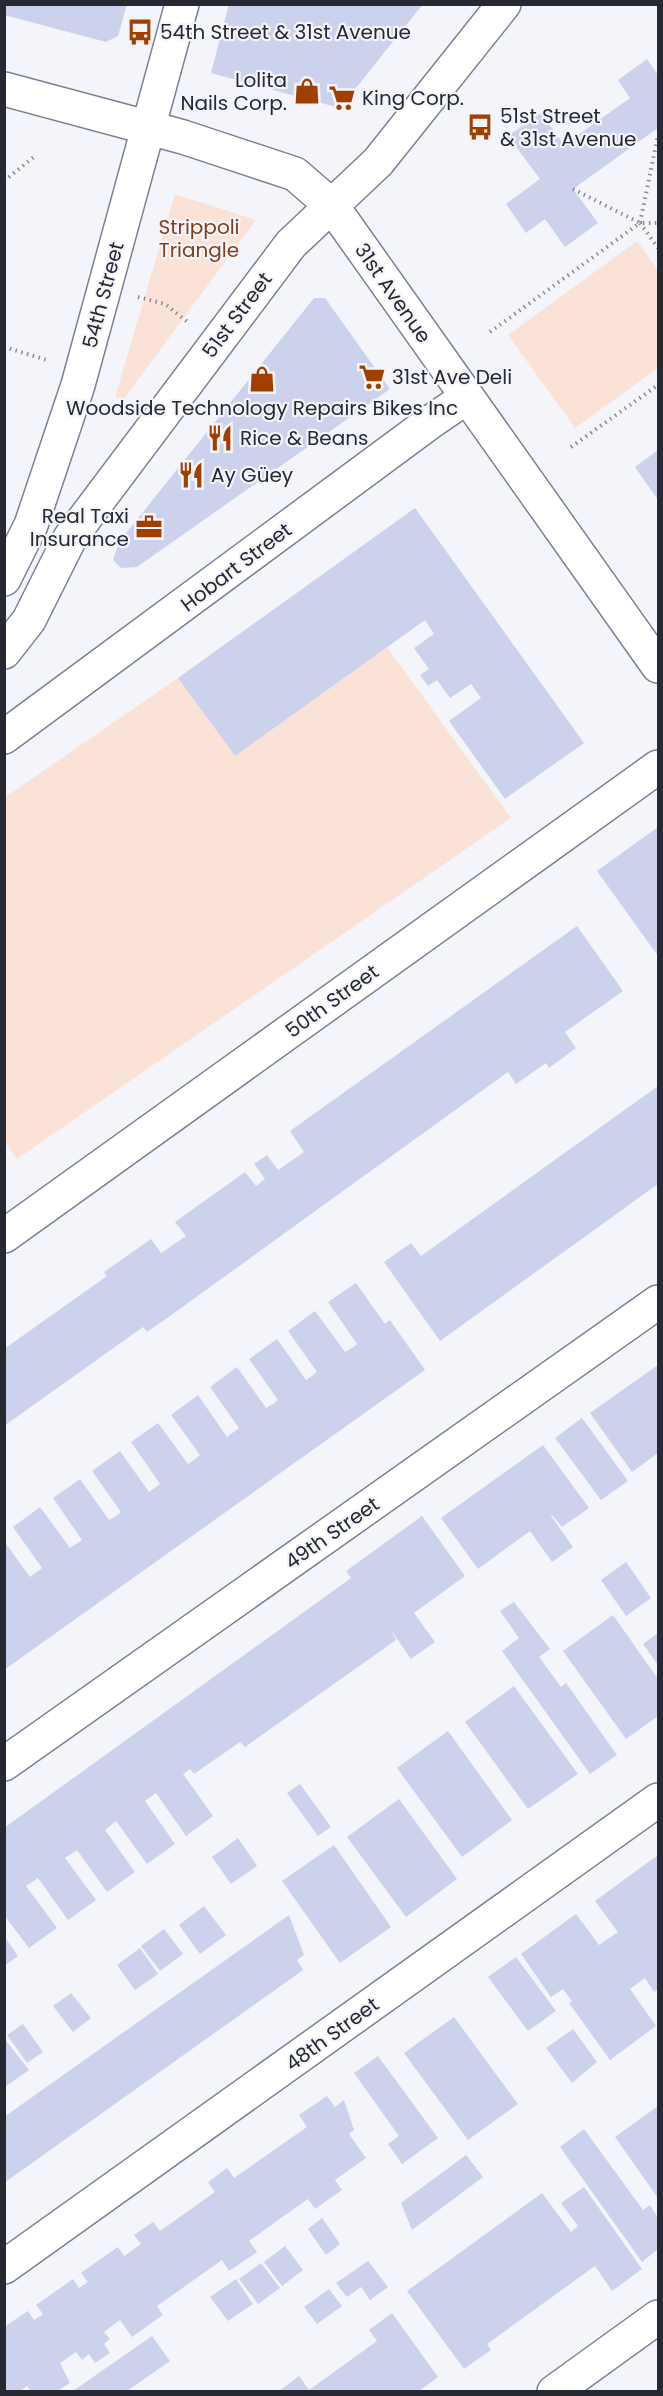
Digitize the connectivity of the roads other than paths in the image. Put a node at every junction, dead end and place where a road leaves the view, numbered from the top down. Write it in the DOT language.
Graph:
graph roads {
  1 [pos="182,4"];
  2 [pos="504,4"];
  3 [pos="4,89"];
  4 [pos="148,128"];
  5 [pos="332,206"];
  6 [pos="468,397"];
  7 [pos="4,579"];
  8 [pos="4,652"];
  9 [pos="658,666"];
  10 [pos="4,737"];
  11 [pos="658,767"];
  12 [pos="4,1236"];
  13 [pos="658,1302"];
  14 [pos="4,1764"];
  15 [pos="658,1800"];
  16 [pos="4,2267"];
  17 [pos="658,2316"];
  18 [pos="570,2387"];
  1 -- 4 [label="street, 54th Street"];
  2 -- 5 [label="street, 51st Street"];
  3 -- 4 [label="street, 31st Avenue"];
  4 -- 5 [label="street, 31st Avenue"];
  4 -- 7 [label="street, 54th Street"];
  5 -- 6 [label="street, 31st Avenue"];
  5 -- 8 [label="street, 51st Street"];
  6 -- 9 [label="street, 31st Avenue"];
  6 -- 10 [label="street, Hobart Street"];
  11 -- 12 [label="street, 50th Street"];
  13 -- 14 [label="street, 49th Street"];
  15 -- 16 [label="street, 48th Street"];
  17 -- 18 [label="street"];
}
